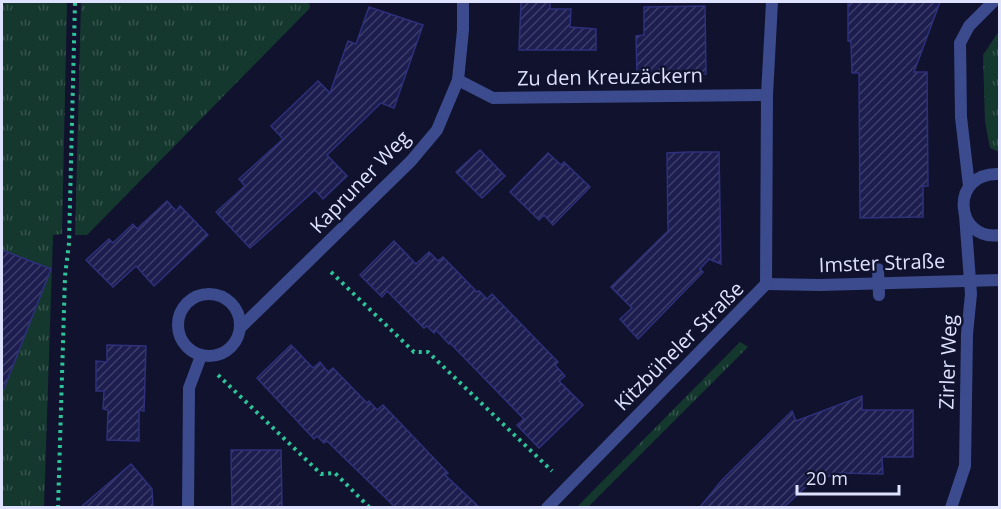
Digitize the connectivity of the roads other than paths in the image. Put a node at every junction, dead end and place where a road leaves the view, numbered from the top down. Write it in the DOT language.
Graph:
graph roads {
  1 [pos="463,2"];
  2 [pos="772,2"];
  3 [pos="993,2"];
  4 [pos="458,80"];
  5 [pos="767,95"];
  6 [pos="999,174"];
  7 [pos="969,186"];
  8 [pos="965,215"];
  9 [pos="999,235"];
  10 [pos="878,269"];
  11 [pos="970,280"];
  12 [pos="999,280"];
  13 [pos="766,284"];
  14 [pos="879,289"];
  15 [pos="240,328"];
  16 [pos="200,357"];
  17 [pos="188,507"];
  18 [pos="547,507"];
  19 [pos="951,507"];
  1 -- 4 [label="street, Kapruner Weg"];
  2 -- 5 [label="street, Kitzbüheler Straße"];
  3 -- 7 [label="street"];
  4 -- 5 [label="street, Zu den Kreuzäckern"];
  4 -- 15 [label="street, Kapruner Weg"];
  5 -- 13 [label="street, Kitzbüheler Straße"];
  6 -- 7 [label="street"];
  7 -- 8 [label="street, Zirler Weg"];
  8 -- 9 [label="street"];
  8 -- 11 [label="street, Zirler Weg"];
  10 -- 14 [label="street"];
  11 -- 12 [label="street, Imster Straße"];
  11 -- 14 [label="street, Imster Straße"];
  11 -- 19 [label="street, Zirler Weg"];
  13 -- 14 [label="street, Imster Straße"];
  13 -- 18 [label="street, Kitzbüheler Straße"];
  15 -- 16 [label="street"];
  15 -- 16 [label="street"];
  16 -- 17 [label="street"];
}
